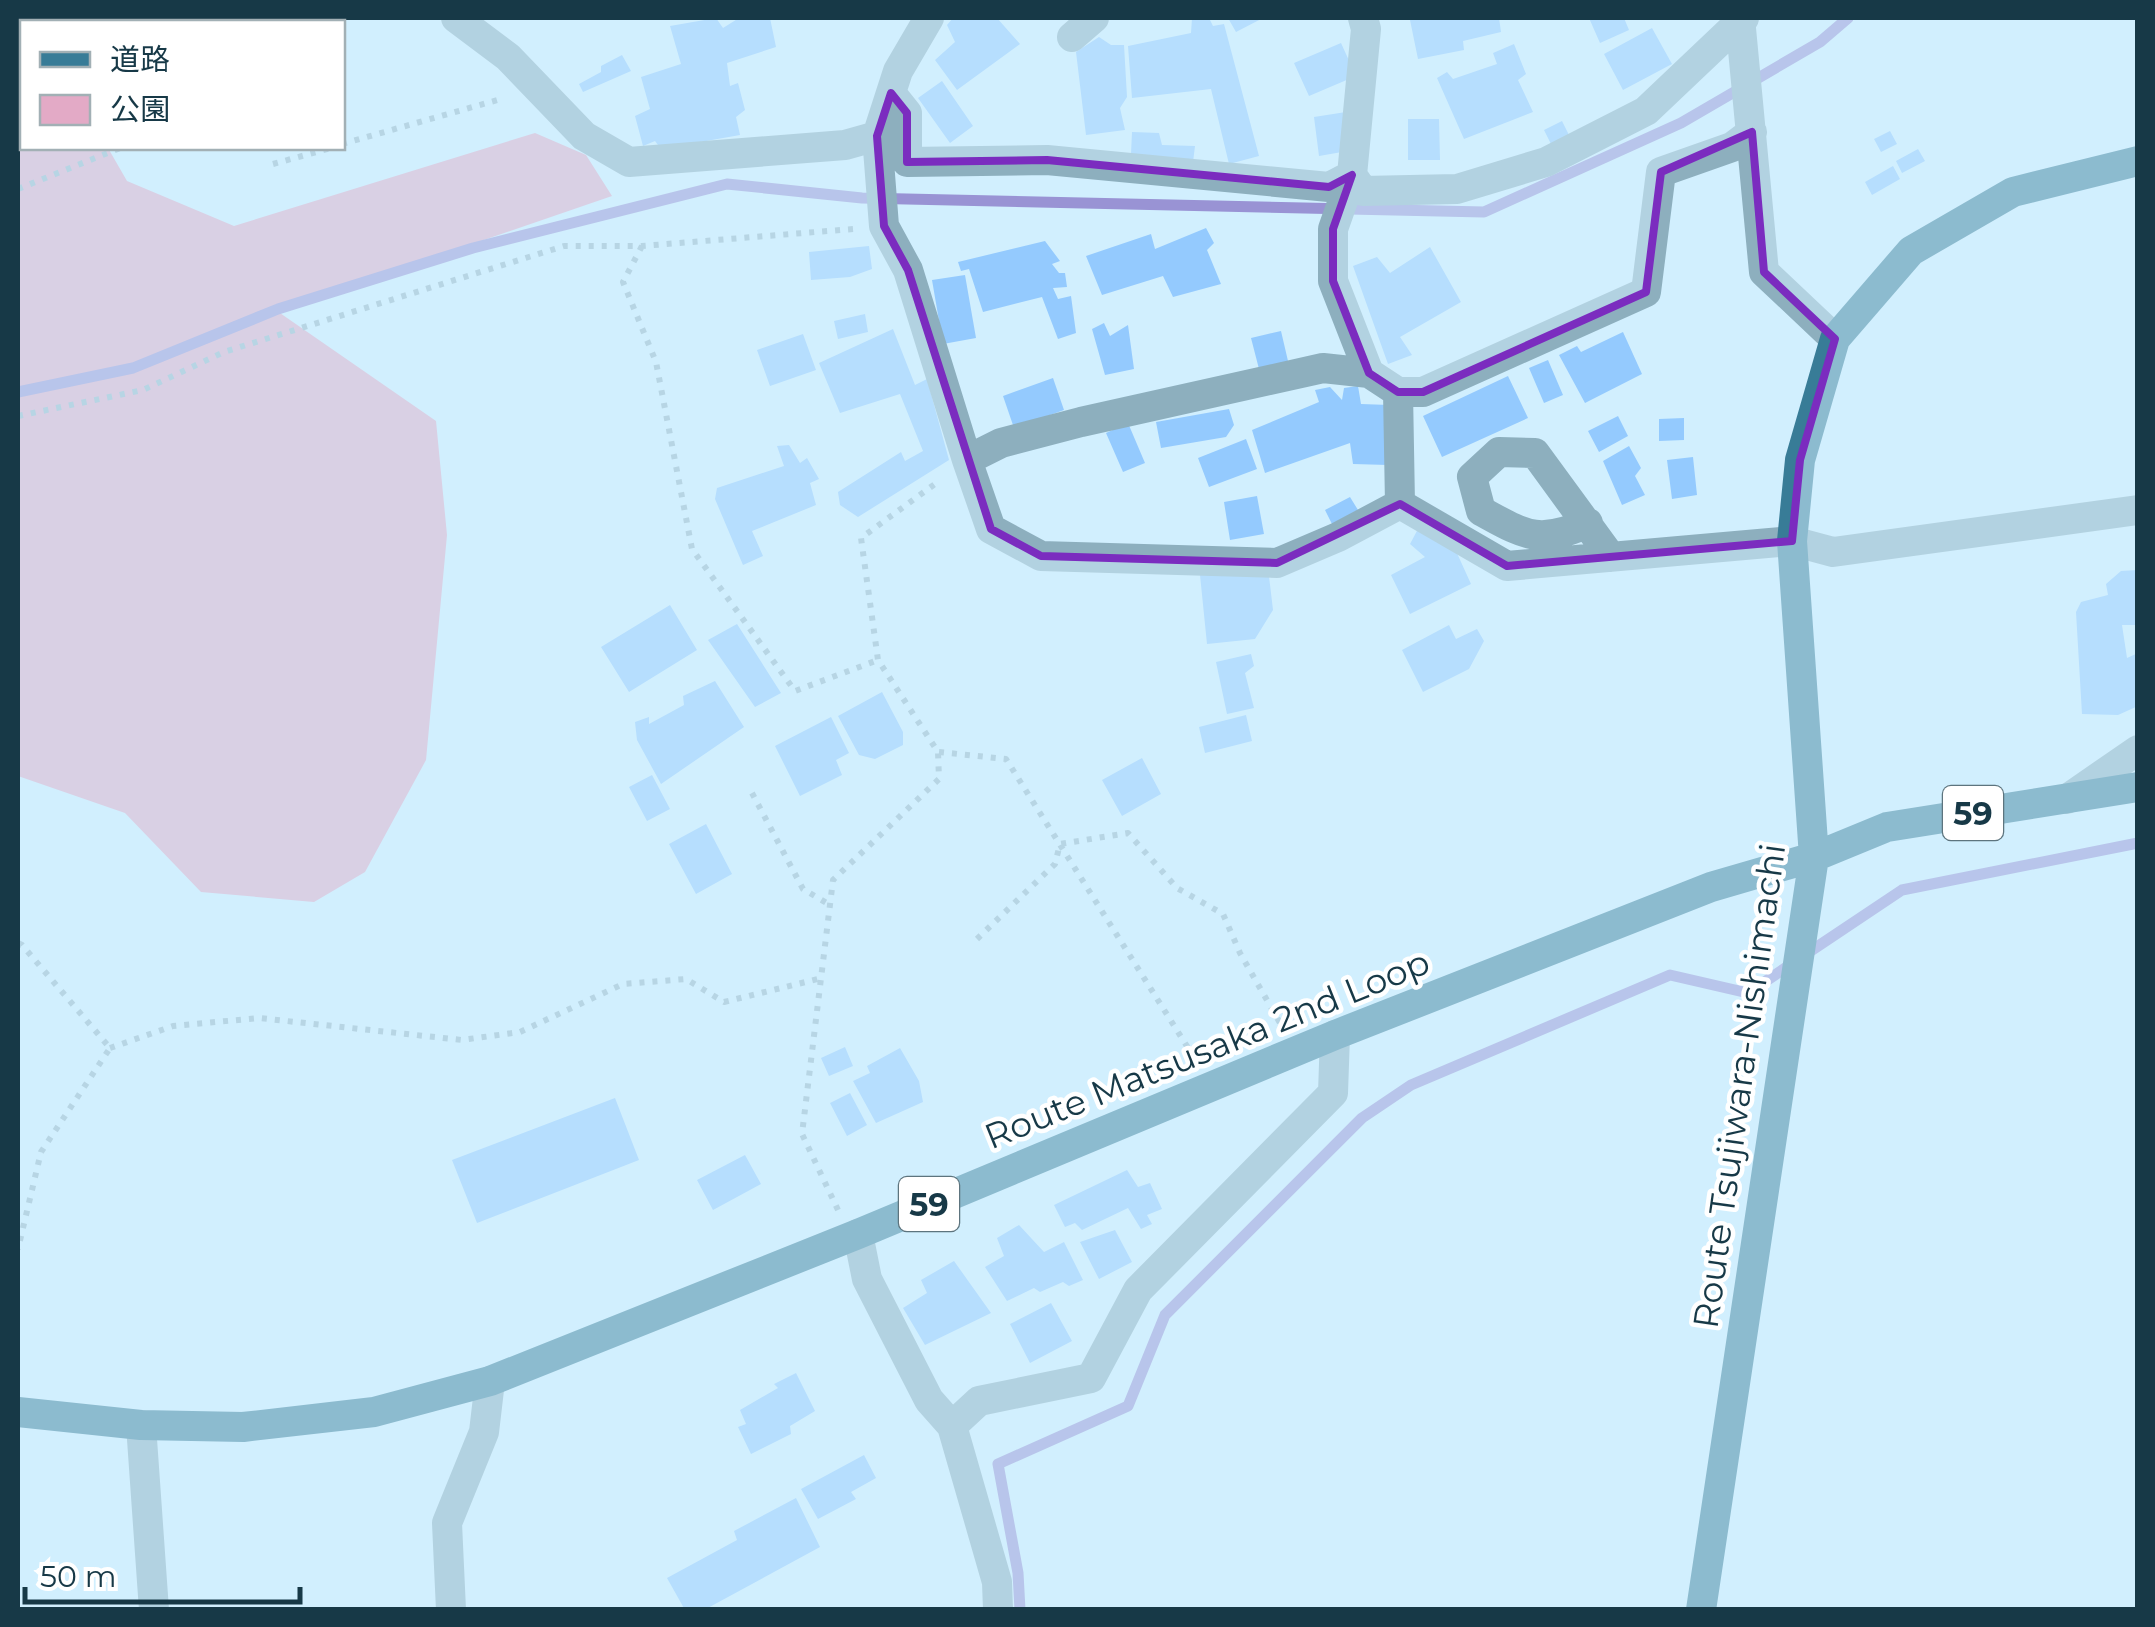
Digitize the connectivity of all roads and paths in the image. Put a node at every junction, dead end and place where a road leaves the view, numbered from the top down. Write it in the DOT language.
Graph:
graph roads {
  1 [pos="456,18"];
  2 [pos="929,18"];
  3 [pos="1363,18"];
  4 [pos="1741,18"];
  5 [pos="542,93"];
  6 [pos="891,93"];
  7 [pos="1752,132"];
  8 [pos="878,136"];
  9 [pos="345,143"];
  10 [pos="115,150"];
  11 [pos="323,150"];
  12 [pos="2138,160"];
  13 [pos="273,164"];
  14 [pos="1352,174"];
  15 [pos="18,189"];
  16 [pos="884,226"];
  17 [pos="642,246"];
  18 [pos="1835,338"];
  19 [pos="1368,374"];
  20 [pos="1398,392"];
  21 [pos="18,416"];
  22 [pos="967,460"];
  23 [pos="1400,504"];
  24 [pos="2138,510"];
  25 [pos="1588,523"];
  26 [pos="1792,542"];
  27 [pos="1612,556"];
  28 [pos="878,660"];
  29 [pos="2138,750"];
  30 [pos="938,752"];
  31 [pos="2138,787"];
  32 [pos="752,793"];
  33 [pos="2067,798"];
  34 [pos="1060,844"];
  35 [pos="1814,857"];
  36 [pos="830,905"];
  37 [pos="977,939"];
  38 [pos="18,943"];
  39 [pos="822,978"];
  40 [pos="1280,1024"];
  41 [pos="1335,1035"];
  42 [pos="110,1048"];
  43 [pos="1212,1086"];
  44 [pos="858,1234"];
  45 [pos="18,1249"];
  46 [pos="490,1381"];
  47 [pos="18,1412"];
  48 [pos="142,1425"];
  49 [pos="952,1426"];
  50 [pos="154,1610"];
  51 [pos="452,1610"];
  52 [pos="998,1610"];
  53 [pos="1701,1610"];
  1 -- 5 [label="street"];
  2 -- 6 [label="street"];
  3 -- 14 [label="street"];
  4 -- 7 [label="street"];
  4 -- 14 [label="street"];
  5 -- 8 [label="street"];
  5 -- 9 [label="path"];
  6 -- 8 [label="street"];
  6 -- 14 [label="street"];
  7 -- 18 [label="street"];
  7 -- 20 [label="street"];
  8 -- 16 [label="street"];
  10 -- 15 [label="path"];
  11 -- 13 [label="path"];
  12 -- 18 [label="main road, Route Tsujiwara-Nishimachi"];
  14 -- 19 [label="street"];
  16 -- 17 [label="path"];
  16 -- 22 [label="street"];
  17 -- 21 [label="path"];
  17 -- 28 [label="path"];
  18 -- 26 [label="main road, Route Tsujiwara-Nishimachi"];
  19 -- 20 [label="street"];
  19 -- 22 [label="street"];
  20 -- 23 [label="street"];
  22 -- 23 [label="street"];
  22 -- 28 [label="path"];
  23 -- 27 [label="street"];
  24 -- 26 [label="street"];
  25 -- 27 [label="street"];
  26 -- 27 [label="street"];
  26 -- 35 [label="main road, Route Tsujiwara-Nishimachi"];
  28 -- 30 [label="path"];
  29 -- 33 [label="street"];
  30 -- 34 [label="path"];
  30 -- 36 [label="path"];
  31 -- 33 [label="main road, Route Matsusaka 2nd Loop / 59"];
  32 -- 36 [label="path"];
  33 -- 35 [label="main road, Route Matsusaka 2nd Loop / 59"];
  34 -- 37 [label="path"];
  34 -- 40 [label="path"];
  34 -- 43 [label="path"];
  35 -- 41 [label="main road, Route Matsusaka 2nd Loop / 59"];
  35 -- 53 [label="main road, Route Tsujiwara-Nishimachi"];
  36 -- 39 [label="path"];
  38 -- 42 [label="path"];
  39 -- 42 [label="path"];
  39 -- 44 [label="path"];
  41 -- 43 [label="main road, Route Matsusaka 2nd Loop / 59"];
  41 -- 49 [label="street"];
  42 -- 45 [label="path"];
  43 -- 44 [label="main road, Route Matsusaka 2nd Loop / 59"];
  44 -- 46 [label="main road, Route Matsusaka 2nd Loop / 59"];
  44 -- 49 [label="street"];
  46 -- 48 [label="main road, Route Matsusaka 2nd Loop / 59"];
  46 -- 51 [label="street"];
  47 -- 48 [label="main road, Route Matsusaka 2nd Loop / 59"];
  48 -- 50 [label="street"];
  49 -- 52 [label="street"];
}
